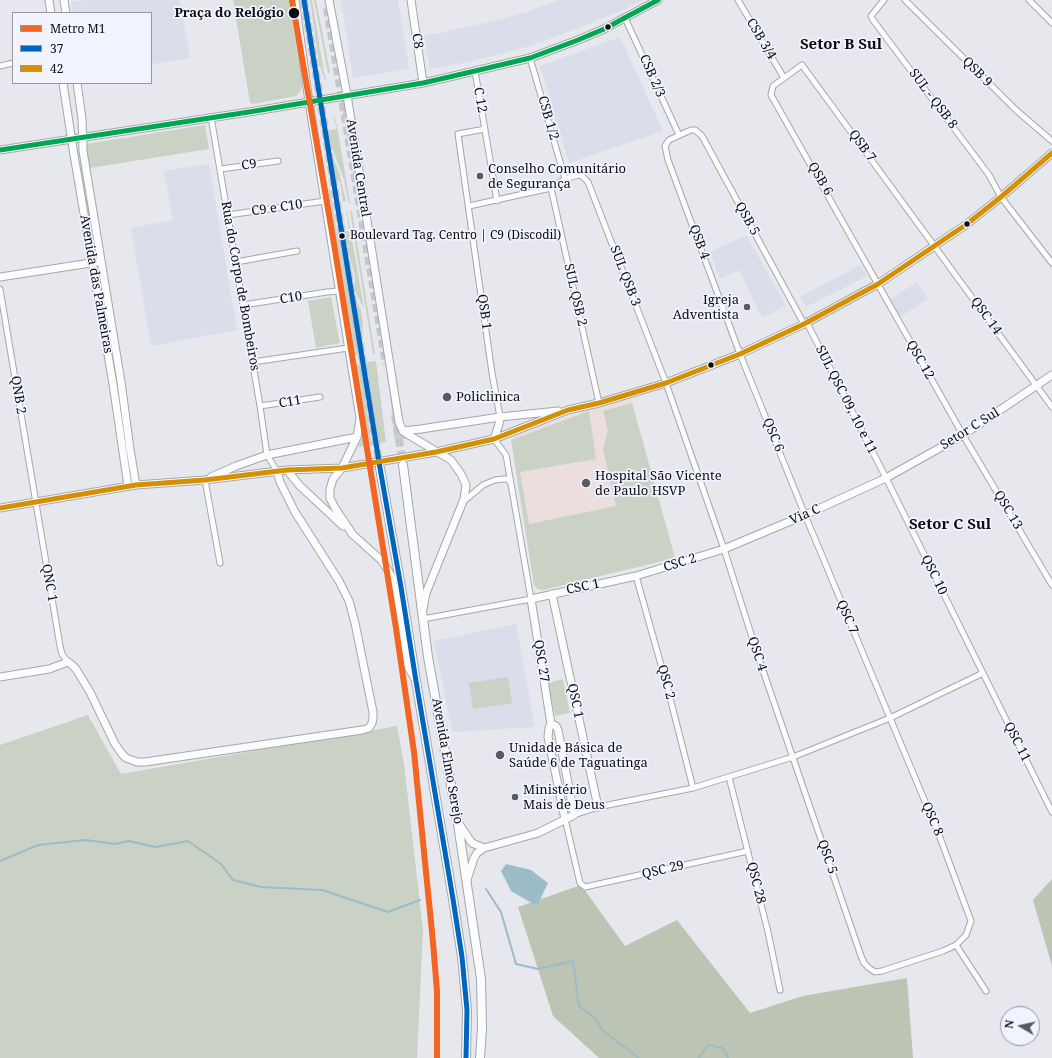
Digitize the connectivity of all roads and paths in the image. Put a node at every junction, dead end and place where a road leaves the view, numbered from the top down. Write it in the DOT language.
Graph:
graph roads {
  1 [pos="49,0"];
  2 [pos="64,0"];
  3 [pos="295,0"];
  4 [pos="329,0"];
  5 [pos="411,0"];
  6 [pos="658,0"];
  7 [pos="738,0"];
  8 [pos="905,0"];
  9 [pos="1029,0"];
  10 [pos="881,1"];
  11 [pos="51,12"];
  12 [pos="66,12"];
  13 [pos="626,18"];
  14 [pos="1052,23"];
  15 [pos="530,58"];
  16 [pos="12,63"];
  17 [pos="0,66"];
  18 [pos="475,71"];
  19 [pos="784,78"];
  20 [pos="423,83"];
  21 [pos="63,84"];
  22 [pos="77,84"];
  23 [pos="344,96"];
  24 [pos="312,101"];
  25 [pos="211,117"];
  26 [pos="485,129"];
  27 [pos="679,135"];
  28 [pos="83,137"];
  29 [pos="72,140"];
  30 [pos="1052,141"];
  31 [pos="0,150"];
  32 [pos="1052,153"];
  33 [pos="278,161"];
  34 [pos="221,169"];
  35 [pos="565,179"];
  36 [pos="550,188"];
  37 [pos="1001,197"];
  38 [pos="325,201"];
  39 [pos="497,201"];
  40 [pos="469,206"];
  41 [pos="228,216"];
  42 [pos="935,246"];
  43 [pos="297,251"];
  44 [pos="101,261"];
  45 [pos="92,262"];
  46 [pos="236,262"];
  47 [pos="1052,262"];
  48 [pos="0,277"];
  49 [pos="878,284"];
  50 [pos="0,289"];
  51 [pos="339,291"];
  52 [pos="244,305"];
  53 [pos="806,324"];
  54 [pos="348,348"];
  55 [pos="740,354"];
  56 [pos="253,362"];
  57 [pos="1052,375"];
  58 [pos="121,382"];
  59 [pos="666,383"];
  60 [pos="113,384"];
  61 [pos="1037,386"];
  62 [pos="320,397"];
  63 [pos="599,403"];
  64 [pos="260,406"];
  65 [pos="1052,407"];
  66 [pos="568,410"];
  67 [pos="500,417"];
  68 [pos="403,431"];
  69 [pos="963,435"];
  70 [pos="357,437"];
  71 [pos="494,439"];
  72 [pos="436,452"];
  73 [pos="267,455"];
  74 [pos="403,465"];
  75 [pos="342,468"];
  76 [pos="380,468"];
  77 [pos="287,470"];
  78 [pos="277,471"];
  79 [pos="886,478"];
  80 [pos="205,480"];
  81 [pos="510,482"];
  82 [pos="136,485"];
  83 [pos="128,486"];
  84 [pos="463,501"];
  85 [pos="35,502"];
  86 [pos="0,508"];
  87 [pos="805,515"];
  88 [pos="353,535"];
  89 [pos="724,549"];
  90 [pos="220,563"];
  91 [pos="636,576"];
  92 [pos="1052,585"];
  93 [pos="552,594"];
  94 [pos="531,599"];
  95 [pos="423,619"];
  96 [pos="68,662"];
  97 [pos="983,673"];
  98 [pos="0,677"];
  99 [pos="416,681"];
  100 [pos="890,718"];
  101 [pos="551,724"];
  102 [pos="793,757"];
  103 [pos="729,777"];
  104 [pos="693,788"];
  105 [pos="598,807"];
  106 [pos="1052,812"];
  107 [pos="574,815"];
  108 [pos="565,819"];
  109 [pos="458,824"];
  110 [pos="484,848"];
  111 [pos="748,851"];
  112 [pos="467,880"];
  113 [pos="956,945"];
  114 [pos="780,990"];
  115 [pos="986,991"];
  116 [pos="466,1058"];
  117 [pos="480,1058"];
  1 -- 11 [label="main road"];
  2 -- 12 [label="main road"];
  3 -- 24 [label="main road"];
  4 -- 23 [label="main road, Avenida Central"];
  5 -- 20 [label="main road, C8"];
  6 -- 13 [label="main road"];
  7 -- 19 [label="street, CSB 3/4"];
  8 -- 30 [label="street, QSB 9"];
  9 -- 14 [label="street"];
  10 -- 37 [label="street, SUL - QSB 8"];
  13 -- 15 [label="main road"];
  13 -- 27 [label="street, CSB 2/3"];
  15 -- 18 [label="main road"];
  15 -- 35 [label="street, CSB 1/2"];
  16 -- 17 [label="street"];
  18 -- 20 [label="main road"];
  18 -- 26 [label="street, C 12"];
  19 -- 42 [label="street, QSB 7"];
  19 -- 49 [label="street, QSB 6"];
  20 -- 23 [label="main road"];
  21 -- 29 [label="main road, Avenida das Palmeiras"];
  22 -- 28 [label="main road, Avenida das Palmeiras"];
  23 -- 24 [label="main road"];
  23 -- 68 [label="main road, Avenida Central"];
  24 -- 25 [label="main road"];
  24 -- 38 [label="main road"];
  25 -- 28 [label="main road"];
  25 -- 34 [label="street, Rua do Corpo de Bombeiros"];
  26 -- 39 [label="street, C 12"];
  26 -- 40 [label="street, QSB 1"];
  27 -- 53 [label="street, QSB 5"];
  27 -- 55 [label="street, QSB 4"];
  28 -- 29 [label="main road"];
  28 -- 44 [label="main road, Avenida das Palmeiras"];
  29 -- 31 [label="main road"];
  29 -- 45 [label="main road, Avenida das Palmeiras"];
  32 -- 37 [label="main road"];
  33 -- 34 [label="street, C9"];
  34 -- 41 [label="street, Rua do Corpo de Bombeiros"];
  35 -- 36 [label="street"];
  35 -- 59 [label="street, SUL QSB 3"];
  36 -- 39 [label="street"];
  36 -- 63 [label="street, SUL QSB 2"];
  37 -- 42 [label="main road"];
  37 -- 47 [label="street"];
  38 -- 41 [label="street, C9 e C10"];
  38 -- 51 [label="main road"];
  39 -- 40 [label="street"];
  40 -- 67 [label="street, QSB 1"];
  41 -- 46 [label="street, Rua do Corpo de Bombeiros"];
  42 -- 49 [label="main road"];
  42 -- 61 [label="street, QSC 14"];
  43 -- 46 [label="street"];
  44 -- 45 [label="main road"];
  44 -- 58 [label="main road, Avenida das Palmeiras"];
  45 -- 48 [label="main road"];
  45 -- 60 [label="main road, Avenida das Palmeiras"];
  46 -- 52 [label="street, Rua do Corpo de Bombeiros"];
  49 -- 53 [label="main road"];
  49 -- 69 [label="street, QSC 12"];
  50 -- 85 [label="street, QNB 2"];
  51 -- 52 [label="street, C10"];
  51 -- 54 [label="main road"];
  52 -- 56 [label="street, Rua do Corpo de Bombeiros"];
  53 -- 55 [label="main road"];
  53 -- 79 [label="street, SUL QSC 09, 10 e 11"];
  54 -- 56 [label="street"];
  54 -- 70 [label="main road"];
  55 -- 59 [label="main road"];
  55 -- 87 [label="street, QSC 6"];
  56 -- 64 [label="street, Rua do Corpo de Bombeiros"];
  57 -- 61 [label="main road, Setor C Sul"];
  58 -- 60 [label="main road"];
  58 -- 82 [label="main road, Avenida das Palmeiras"];
  59 -- 63 [label="main road"];
  59 -- 89 [label="street, SUL QSB 3"];
  60 -- 83 [label="main road, Avenida das Palmeiras"];
  61 -- 65 [label="street, QSC 14"];
  61 -- 69 [label="main road, Setor C Sul"];
  62 -- 64 [label="street, C11"];
  63 -- 66 [label="main road"];
  64 -- 73 [label="street, Rua do Corpo de Bombeiros"];
  66 -- 67 [label="main road"];
  66 -- 71 [label="main road"];
  67 -- 68 [label="main road"];
  67 -- 71 [label="main road"];
  68 -- 72 [label="main road"];
  69 -- 79 [label="main road, Setor C Sul"];
  69 -- 92 [label="street, QSC 13"];
  70 -- 73 [label="main road"];
  70 -- 75 [label="main road"];
  71 -- 72 [label="main road"];
  71 -- 81 [label="street"];
  72 -- 75 [label="main road"];
  72 -- 84 [label="main road"];
  73 -- 78 [label="street"];
  73 -- 80 [label="main road"];
  74 -- 95 [label="main road, Avenida Elmo Serejo"];
  75 -- 77 [label="main road"];
  75 -- 88 [label="main road"];
  76 -- 99 [label="main road, Avenida Elmo Serejo"];
  77 -- 78 [label="main road"];
  77 -- 88 [label="main road"];
  78 -- 80 [label="main road"];
  78 -- 96 [label="main road"];
  79 -- 87 [label="main road, Via C"];
  79 -- 97 [label="street, QSC 10"];
  80 -- 82 [label="main road"];
  80 -- 90 [label="street"];
  81 -- 84 [label="street"];
  81 -- 94 [label="street"];
  82 -- 83 [label="main road"];
  83 -- 85 [label="main road"];
  84 -- 95 [label="main road"];
  85 -- 86 [label="main road"];
  85 -- 96 [label="street, QNC 1"];
  87 -- 89 [label="main road, Via C"];
  87 -- 100 [label="street, QSC 7"];
  88 -- 99 [label="main road"];
  89 -- 91 [label="main road, CSC 2"];
  89 -- 102 [label="street, QSC 4"];
  91 -- 93 [label="main road, CSC 1"];
  91 -- 104 [label="street, QSC 2"];
  93 -- 94 [label="main road, CSC 1"];
  93 -- 105 [label="main road, QSC 1"];
  94 -- 95 [label="street"];
  94 -- 101 [label="main road, QSC 27"];
  95 -- 109 [label="main road, Avenida Elmo Serejo"];
  96 -- 98 [label="main road"];
  97 -- 100 [label="street"];
  97 -- 106 [label="street, QSC 11"];
  99 -- 116 [label="main road, Avenida Elmo Serejo"];
  100 -- 102 [label="street"];
  100 -- 113 [label="street, QSC 8"];
  101 -- 107 [label="main road, QSC 27"];
  101 -- 108 [label="main road, QSC 27"];
  102 -- 103 [label="street"];
  102 -- 113 [label="street, QSC 5"];
  103 -- 104 [label="street"];
  103 -- 111 [label="street, QSC 28"];
  104 -- 105 [label="street"];
  105 -- 107 [label="street"];
  107 -- 108 [label="main road"];
  108 -- 110 [label="main road"];
  108 -- 111 [label="street, QSC 29"];
  109 -- 110 [label="main road"];
  109 -- 112 [label="main road, Avenida Elmo Serejo"];
  110 -- 112 [label="main road"];
  111 -- 114 [label="street, QSC 28"];
  112 -- 117 [label="main road, Avenida Elmo Serejo"];
  113 -- 115 [label="street"];
}
